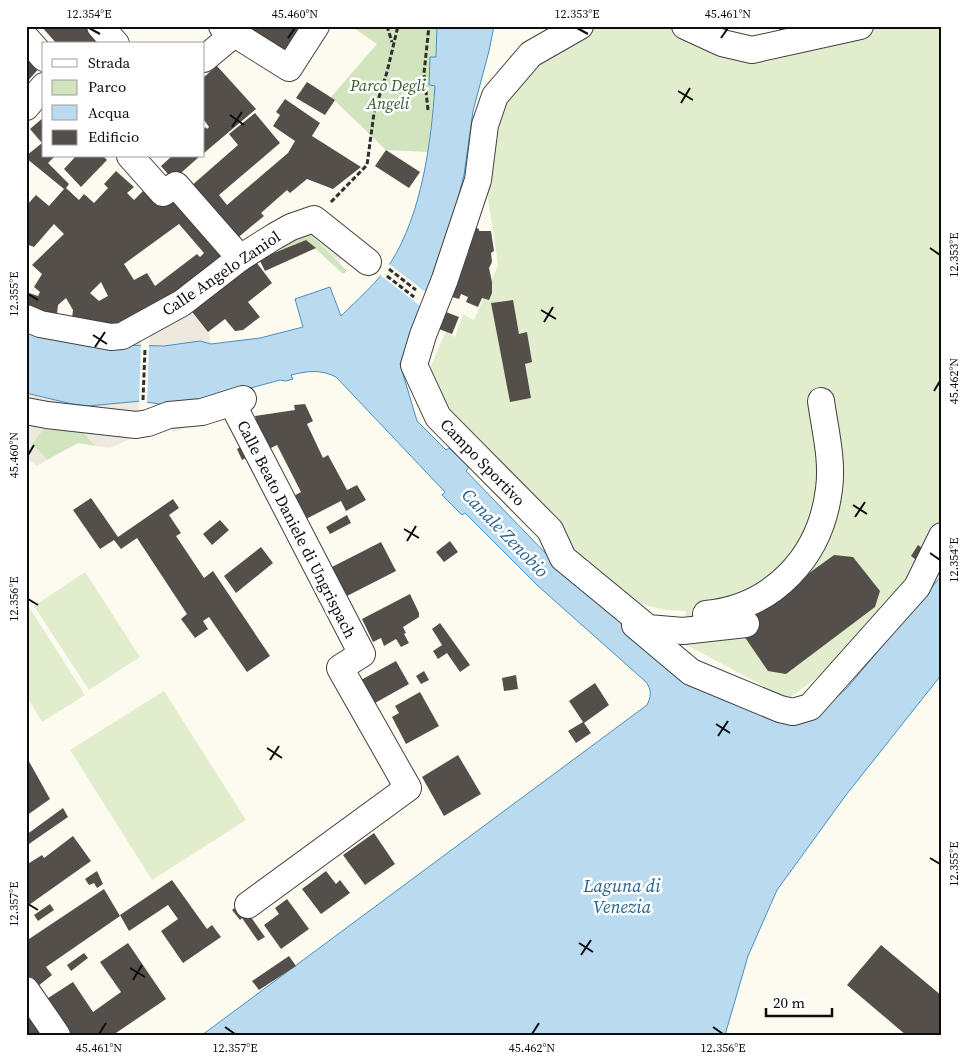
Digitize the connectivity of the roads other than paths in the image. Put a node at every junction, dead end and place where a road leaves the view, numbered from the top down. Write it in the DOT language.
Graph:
graph roads {
  1 [pos="316,26"];
  2 [pos="580,26"];
  3 [pos="685,26"];
  4 [pos="860,26"];
  5 [pos="228,30"];
  6 [pos="26,38"];
  7 [pos="42,56"];
  8 [pos="205,58"];
  9 [pos="42,88"];
  10 [pos="26,107"];
  11 [pos="132,158"];
  12 [pos="240,258"];
  13 [pos="379,268"];
  14 [pos="26,318"];
  15 [pos="422,335"];
  16 [pos="821,401"];
  17 [pos="26,411"];
  18 [pos="942,536"];
  19 [pos="628,612"];
  20 [pos="746,624"];
  21 [pos="248,905"];
  22 [pos="26,990"];
  23 [pos="57,1035"];
  1 -- 5 [label="street"];
  2 -- 15 [label="street, Campo Sportivo"];
  3 -- 4 [label="street"];
  5 -- 8 [label="street"];
  6 -- 7 [label="street"];
  9 -- 10 [label="street"];
  11 -- 12 [label="street"];
  12 -- 13 [label="street, Calle Angelo Zaniol"];
  12 -- 14 [label="street, Calle Angelo Zaniol"];
  15 -- 18 [label="street"];
  15 -- 19 [label="street, Campo Sportivo"];
  16 -- 19 [label="street"];
  17 -- 21 [label="street, Calle Beato Daniele di Ungrispach"];
  19 -- 20 [label="street, Campo Sportivo"];
  22 -- 23 [label="street"];
}
